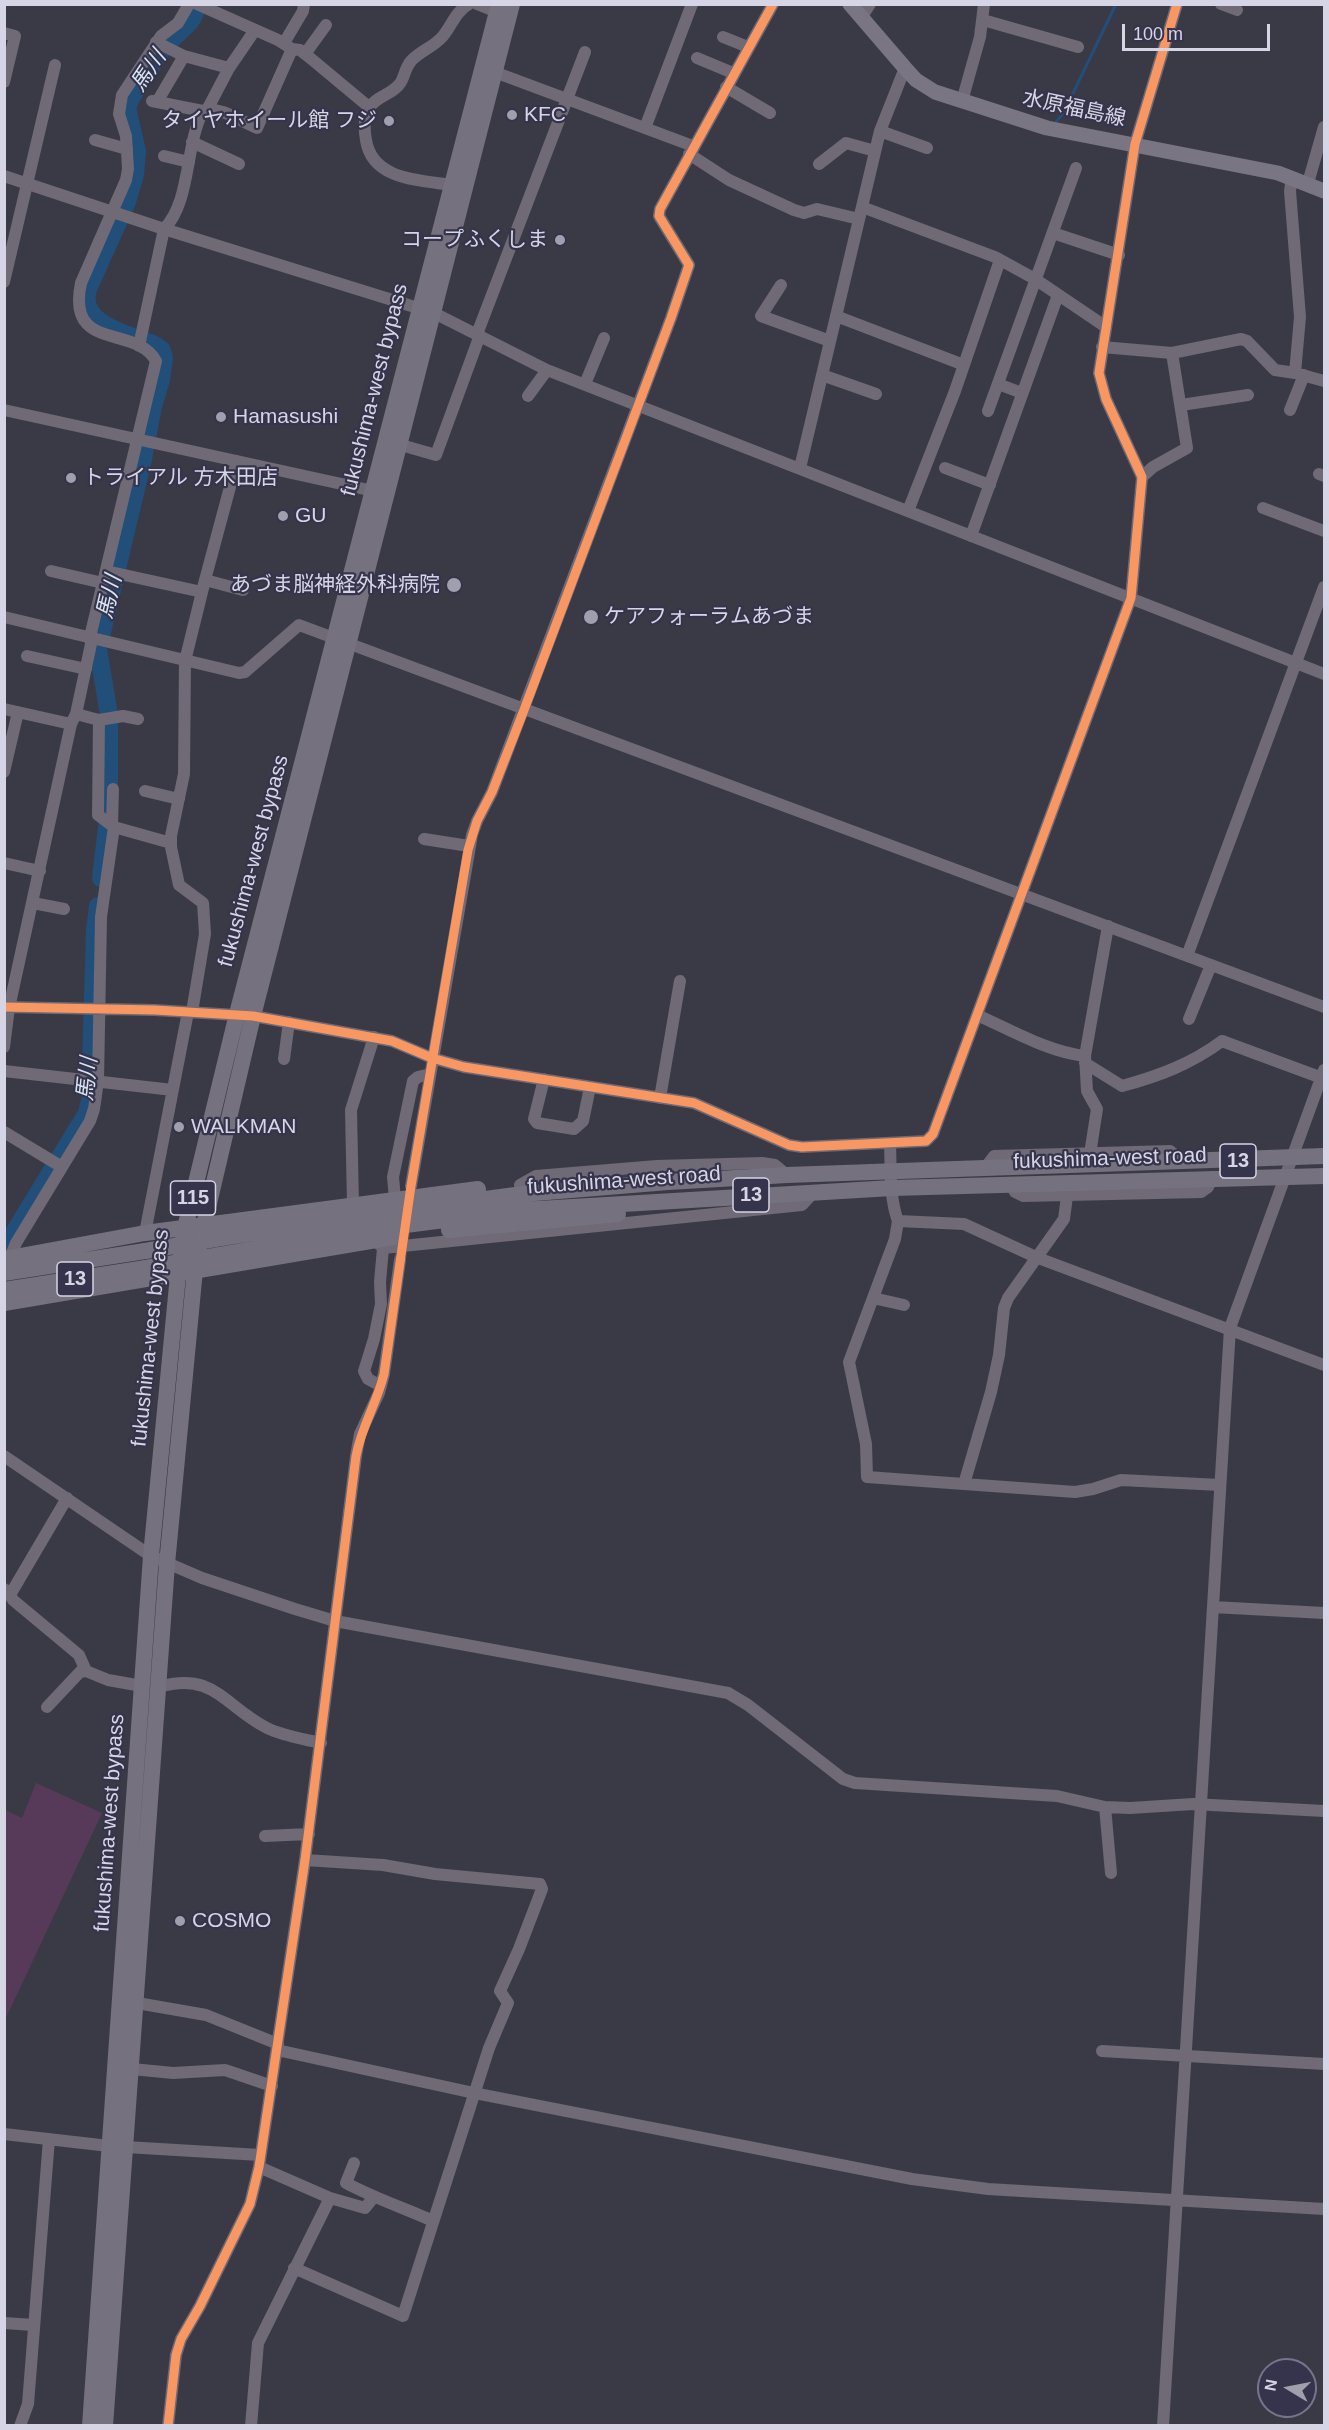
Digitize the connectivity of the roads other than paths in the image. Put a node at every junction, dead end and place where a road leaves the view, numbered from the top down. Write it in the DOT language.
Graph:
graph roads {
  1 [pos="189,4"];
  2 [pos="304,4"];
  3 [pos="469,4"];
  4 [pos="477,4"];
  5 [pos="512,4"];
  6 [pos="692,4"];
  7 [pos="773,4"];
  8 [pos="850,4"];
  9 [pos="870,4"];
  10 [pos="984,4"];
  11 [pos="1177,4"];
  12 [pos="1221,4"];
  13 [pos="201,7"];
  14 [pos="498,8"];
  15 [pos="1237,10"];
  16 [pos="861,18"];
  17 [pos="983,20"];
  18 [pos="326,25"];
  19 [pos="255,30"];
  20 [pos="4,33"];
  21 [pos="723,37"];
  22 [pos="162,45"];
  23 [pos="288,46"];
  24 [pos="748,47"];
  25 [pos="1078,47"];
  26 [pos="585,52"];
  27 [pos="305,54"];
  28 [pos="184,56"];
  29 [pos="697,58"];
  30 [pos="55,65"];
  31 [pos="229,68"];
  32 [pos="904,68"];
  33 [pos="489,70"];
  34 [pos="734,73"];
  35 [pos="4,82"];
  36 [pos="726,87"];
  37 [pos="567,98"];
  38 [pos="962,101"];
  39 [pos="369,107"];
  40 [pos="205,111"];
  41 [pos="770,113"];
  42 [pos="1324,127"];
  43 [pos="645,128"];
  44 [pos="880,131"];
  45 [pos="95,140"];
  46 [pos="192,142"];
  47 [pos="1135,144"];
  48 [pos="927,148"];
  49 [pos="127,149"];
  50 [pos="691,150"];
  51 [pos="875,151"];
  52 [pos="164,156"];
  53 [pos="189,162"];
  54 [pos="238,164"];
  55 [pos="819,164"];
  56 [pos="1076,168"];
  57 [pos="4,176"];
  58 [pos="1292,177"];
  59 [pos="1308,183"];
  60 [pos="28,184"];
  61 [pos="452,185"];
  62 [pos="1324,191"];
  63 [pos="120,213"];
  64 [pos="860,213"];
  65 [pos="164,229"];
  66 [pos="1053,233"];
  67 [pos="1119,255"];
  68 [pos="1000,260"];
  69 [pos="1035,279"];
  70 [pos="4,282"];
  71 [pos="781,285"];
  72 [pos="1058,295"];
  73 [pos="427,311"];
  74 [pos="836,316"];
  75 [pos="1106,327"];
  76 [pos="478,334"];
  77 [pos="604,338"];
  78 [pos="140,341"];
  79 [pos="830,341"];
  80 [pos="1102,347"];
  81 [pos="1172,353"];
  82 [pos="964,365"];
  83 [pos="547,370"];
  84 [pos="1299,374"];
  85 [pos="822,375"];
  86 [pos="1324,381"];
  87 [pos="585,384"];
  88 [pos="998,384"];
  89 [pos="1022,393"];
  90 [pos="876,394"];
  91 [pos="1248,395"];
  92 [pos="528,396"];
  93 [pos="637,404"];
  94 [pos="1181,405"];
  95 [pos="4,410"];
  96 [pos="1290,410"];
  97 [pos="988,411"];
  98 [pos="139,440"];
  99 [pos="401,445"];
  100 [pos="237,461"];
  101 [pos="800,468"];
  102 [pos="945,468"];
  103 [pos="1142,477"];
  104 [pos="990,485"];
  105 [pos="380,493"];
  106 [pos="1263,508"];
  107 [pos="908,511"];
  108 [pos="1324,531"];
  109 [pos="971,536"];
  110 [pos="51,572"];
  111 [pos="110,575"];
  112 [pos="203,586"];
  113 [pos="1324,587"];
  114 [pos="243,590"];
  115 [pos="1131,598"];
  116 [pos="4,616"];
  117 [pos="98,639"];
  118 [pos="342,640"];
  119 [pos="27,656"];
  120 [pos="185,661"];
  121 [pos="1297,663"];
  122 [pos="86,669"];
  123 [pos="1324,674"];
  124 [pos="4,709"];
  125 [pos="524,710"];
  126 [pos="18,712"];
  127 [pos="106,718"];
  128 [pos="74,719"];
  129 [pos="138,719"];
  130 [pos="4,772"];
  131 [pos="113,789"];
  132 [pos="145,791"];
  133 [pos="179,799"];
  134 [pos="110,824"];
  135 [pos="424,839"];
  136 [pos="171,843"];
  137 [pos="469,846"];
  138 [pos="4,863"];
  139 [pos="40,871"];
  140 [pos="1022,893"];
  141 [pos="33,903"];
  142 [pos="64,909"];
  143 [pos="1108,926"];
  144 [pos="1187,956"];
  145 [pos="1211,965"];
  146 [pos="680,981"];
  147 [pos="1324,1007"];
  148 [pos="7,1008"];
  149 [pos="94,1009"];
  150 [pos="190,1012"];
  151 [pos="245,1015"];
  152 [pos="977,1015"];
  153 [pos="1189,1019"];
  154 [pos="289,1022"];
  155 [pos="374,1037"];
  156 [pos="4,1047"];
  157 [pos="432,1058"];
  158 [pos="284,1059"];
  159 [pos="1085,1059"];
  160 [pos="4,1071"];
  161 [pos="430,1074"];
  162 [pos="1323,1074"];
  163 [pos="544,1079"];
  164 [pos="92,1082"];
  165 [pos="590,1087"];
  166 [pos="173,1090"];
  167 [pos="660,1098"];
  168 [pos="4,1132"];
  169 [pos="890,1143"];
  170 [pos="1090,1154"];
  171 [pos="1324,1156"];
  172 [pos="1293,1159"];
  173 [pos="1184,1162"];
  174 [pos="59,1165"];
  175 [pos="984,1168"];
  176 [pos="787,1175"];
  177 [pos="1286,1175"];
  178 [pos="1324,1176"];
  179 [pos="1212,1178"];
  180 [pos="892,1180"];
  181 [pos="668,1182"];
  182 [pos="520,1185"];
  183 [pos="1011,1185"];
  184 [pos="411,1186"];
  185 [pos="814,1192"];
  186 [pos="1067,1196"];
  187 [pos="701,1198"];
  188 [pos="395,1199"];
  189 [pos="353,1205"];
  190 [pos="898,1221"];
  191 [pos="202,1226"];
  192 [pos="185,1228"];
  193 [pos="146,1233"];
  194 [pos="379,1244"];
  195 [pos="221,1247"];
  196 [pos="1038,1258"];
  197 [pos="146,1259"];
  198 [pos="400,1260"];
  199 [pos="6,1263"];
  200 [pos="187,1273"];
  201 [pos="4,1290"];
  202 [pos="873,1298"];
  203 [pos="4,1303"];
  204 [pos="903,1305"];
  205 [pos="1230,1328"];
  206 [pos="1324,1365"];
  207 [pos="381,1386"];
  208 [pos="4,1456"];
  209 [pos="964,1484"];
  210 [pos="1220,1485"];
  211 [pos="67,1498"];
  212 [pos="151,1556"];
  213 [pos="167,1564"];
  214 [pos="7,1592"];
  215 [pos="1213,1607"];
  216 [pos="1324,1613"];
  217 [pos="334,1621"];
  218 [pos="86,1671"];
  219 [pos="151,1687"];
  220 [pos="47,1707"];
  221 [pos="321,1743"];
  222 [pos="1202,1805"];
  223 [pos="1105,1807"];
  224 [pos="1324,1811"];
  225 [pos="309,1834"];
  226 [pos="265,1836"];
  227 [pos="305,1860"];
  228 [pos="1111,1873"];
  229 [pos="137,2003"];
  230 [pos="277,2047"];
  231 [pos="1102,2051"];
  232 [pos="1185,2055"];
  233 [pos="1324,2064"];
  234 [pos="132,2069"];
  235 [pos="272,2086"];
  236 [pos="474,2093"];
  237 [pos="4,2134"];
  238 [pos="49,2139"];
  239 [pos="109,2146"];
  240 [pos="126,2147"];
  241 [pos="260,2161"];
  242 [pos="354,2163"];
  243 [pos="330,2198"];
  244 [pos="373,2198"];
  245 [pos="1175,2201"];
  246 [pos="1324,2209"];
  247 [pos="432,2221"];
  248 [pos="294,2268"];
  249 [pos="4,2323"];
  250 [pos="33,2325"];
  251 [pos="20,2426"];
  252 [pos="90,2426"];
  253 [pos="105,2426"];
  254 [pos="168,2426"];
  255 [pos="251,2426"];
  256 [pos="1163,2426"];
  1 -- 22 [label="street"];
  2 -- 23 [label="street"];
  3 -- 39 [label="street"];
  4 -- 14 [label="street"];
  5 -- 33 [label="highway, fukushima-west bypass / 115"];
  6 -- 43 [label="street"];
  7 -- 24 [label="street"];
  8 -- 16 [label="main road, 水原福島線"];
  9 -- 16 [label="street"];
  10 -- 17 [label="street"];
  11 -- 47 [label="street"];
  12 -- 15 [label="street"];
  13 -- 19 [label="street"];
  14 -- 33 [label="highway, fukushima-west bypass / 115"];
  16 -- 32 [label="main road, 水原福島線"];
  17 -- 25 [label="street"];
  17 -- 38 [label="street"];
  18 -- 27 [label="street"];
  19 -- 23 [label="street"];
  19 -- 31 [label="street"];
  20 -- 35 [label="street"];
  21 -- 24 [label="street"];
  22 -- 28 [label="street"];
  22 -- 49 [label="street"];
  23 -- 27 [label="street"];
  23 -- 40 [label="street"];
  24 -- 34 [label="street"];
  26 -- 37 [label="street"];
  27 -- 39 [label="street"];
  28 -- 31 [label="street"];
  28 -- 40 [label="street"];
  29 -- 34 [label="street"];
  30 -- 60 [label="street"];
  31 -- 40 [label="street"];
  32 -- 38 [label="main road, 水原福島線"];
  32 -- 44 [label="street"];
  33 -- 37 [label="street"];
  33 -- 61 [label="highway, fukushima-west bypass / 115"];
  33 -- 73 [label="highway, fukushima-west bypass / 115"];
  34 -- 36 [label="street"];
  36 -- 41 [label="street"];
  36 -- 50 [label="street"];
  37 -- 43 [label="street"];
  37 -- 76 [label="street"];
  38 -- 47 [label="main road, 水原福島線"];
  39 -- 61 [label="street"];
  40 -- 46 [label="street"];
  42 -- 59 [label="street"];
  43 -- 50 [label="street"];
  44 -- 48 [label="street"];
  44 -- 51 [label="street"];
  45 -- 49 [label="street"];
  46 -- 53 [label="street"];
  46 -- 54 [label="street"];
  47 -- 58 [label="main road, 水原福島線"];
  47 -- 67 [label="street"];
  49 -- 63 [label="street"];
  50 -- 64 [label="street"];
  50 -- 93 [label="street"];
  51 -- 55 [label="street"];
  51 -- 64 [label="street"];
  52 -- 53 [label="street"];
  53 -- 65 [label="street"];
  56 -- 66 [label="street"];
  57 -- 60 [label="street"];
  58 -- 59 [label="main road, 水原福島線"];
  58 -- 84 [label="street"];
  59 -- 62 [label="main road, 水原福島線"];
  60 -- 63 [label="street"];
  60 -- 70 [label="street"];
  61 -- 73 [label="highway, fukushima-west bypass / 115"];
  63 -- 65 [label="street"];
  63 -- 78 [label="street"];
  64 -- 68 [label="street"];
  64 -- 74 [label="street"];
  65 -- 73 [label="street"];
  65 -- 78 [label="street"];
  66 -- 67 [label="street"];
  66 -- 69 [label="street"];
  67 -- 75 [label="street"];
  68 -- 69 [label="street"];
  68 -- 82 [label="street"];
  69 -- 72 [label="street"];
  69 -- 88 [label="street"];
  71 -- 79 [label="street"];
  72 -- 75 [label="street"];
  72 -- 89 [label="street"];
  73 -- 76 [label="street"];
  73 -- 99 [label="highway, fukushima-west bypass / 115"];
  73 -- 105 [label="highway, fukushima-west bypass / 115"];
  74 -- 79 [label="street"];
  74 -- 82 [label="street"];
  75 -- 80 [label="street"];
  76 -- 83 [label="street"];
  76 -- 99 [label="street"];
  77 -- 87 [label="street"];
  78 -- 98 [label="street"];
  79 -- 85 [label="street"];
  80 -- 81 [label="street"];
  80 -- 103 [label="street"];
  81 -- 84 [label="street"];
  81 -- 94 [label="street"];
  82 -- 107 [label="street"];
  83 -- 87 [label="street"];
  83 -- 92 [label="street"];
  84 -- 86 [label="street"];
  84 -- 96 [label="street"];
  85 -- 90 [label="street"];
  85 -- 101 [label="street"];
  87 -- 93 [label="street"];
  88 -- 89 [label="street"];
  88 -- 97 [label="street"];
  89 -- 104 [label="street"];
  91 -- 94 [label="street"];
  93 -- 101 [label="street"];
  93 -- 125 [label="street"];
  94 -- 103 [label="street"];
  95 -- 98 [label="street"];
  98 -- 100 [label="street"];
  98 -- 111 [label="street"];
  99 -- 105 [label="highway, fukushima-west bypass / 115"];
  100 -- 105 [label="street"];
  100 -- 112 [label="street"];
  101 -- 107 [label="street"];
  102 -- 104 [label="street"];
  103 -- 115 [label="street"];
  104 -- 109 [label="street"];
  105 -- 118 [label="highway, fukushima-west bypass / 115"];
  106 -- 108 [label="street"];
  107 -- 109 [label="street"];
  109 -- 115 [label="street"];
  110 -- 111 [label="street"];
  111 -- 112 [label="street"];
  111 -- 117 [label="street"];
  112 -- 114 [label="street"];
  112 -- 120 [label="street"];
  113 -- 121 [label="street"];
  115 -- 121 [label="street"];
  115 -- 140 [label="street"];
  116 -- 117 [label="street"];
  117 -- 120 [label="street"];
  117 -- 122 [label="street"];
  118 -- 120 [label="street"];
  118 -- 125 [label="street"];
  118 -- 151 [label="highway, fukushima-west bypass / 115"];
  119 -- 122 [label="street"];
  120 -- 133 [label="street"];
  121 -- 123 [label="street"];
  121 -- 144 [label="street"];
  122 -- 128 [label="street"];
  124 -- 126 [label="street"];
  125 -- 137 [label="street"];
  125 -- 140 [label="street"];
  126 -- 128 [label="street"];
  126 -- 130 [label="street"];
  127 -- 128 [label="street"];
  127 -- 129 [label="street"];
  127 -- 134 [label="street"];
  128 -- 139 [label="street"];
  131 -- 134 [label="street"];
  132 -- 133 [label="street"];
  133 -- 136 [label="street"];
  134 -- 136 [label="street"];
  134 -- 149 [label="street"];
  135 -- 137 [label="street"];
  136 -- 150 [label="street"];
  137 -- 157 [label="street"];
  138 -- 139 [label="street"];
  139 -- 141 [label="street"];
  140 -- 143 [label="street"];
  140 -- 152 [label="street"];
  141 -- 142 [label="street"];
  141 -- 148 [label="street"];
  143 -- 144 [label="street"];
  143 -- 159 [label="street"];
  144 -- 145 [label="street"];
  145 -- 147 [label="street"];
  145 -- 153 [label="street"];
  146 -- 167 [label="street"];
  148 -- 149 [label="street"];
  148 -- 156 [label="street"];
  149 -- 150 [label="street"];
  149 -- 164 [label="street"];
  150 -- 151 [label="street"];
  150 -- 166 [label="street"];
  151 -- 154 [label="street"];
  151 -- 191 [label="highway, fukushima-west bypass / 115"];
  151 -- 192 [label="highway, fukushima-west bypass / 115"];
  152 -- 159 [label="street"];
  152 -- 169 [label="street"];
  154 -- 155 [label="street"];
  154 -- 158 [label="street"];
  155 -- 157 [label="street"];
  155 -- 189 [label="street"];
  157 -- 161 [label="street"];
  157 -- 163 [label="street"];
  159 -- 162 [label="street"];
  159 -- 170 [label="street"];
  160 -- 164 [label="street"];
  161 -- 184 [label="street"];
  161 -- 188 [label="street"];
  162 -- 172 [label="street"];
  163 -- 165 [label="street"];
  163 -- 165 [label="street"];
  164 -- 166 [label="street"];
  164 -- 174 [label="street"];
  165 -- 167 [label="street"];
  166 -- 193 [label="street"];
  167 -- 169 [label="street"];
  168 -- 174 [label="street"];
  169 -- 180 [label="street"];
  170 -- 173 [label="street"];
  170 -- 175 [label="street"];
  171 -- 172 [label="highway, fukushima-west road / 13"];
  172 -- 173 [label="highway, fukushima-west road / 13"];
  172 -- 177 [label="street"];
  173 -- 175 [label="highway, fukushima-west road / 13"];
  174 -- 199 [label="street"];
  175 -- 180 [label="highway, fukushima-west road / 13"];
  176 -- 180 [label="highway, fukushima-west road / 13"];
  176 -- 181 [label="highway, fukushima-west road / 13"];
  176 -- 182 [label="street"];
  177 -- 178 [label="highway, fukushima-west road / 13"];
  177 -- 179 [label="highway, fukushima-west road / 13"];
  177 -- 205 [label="street"];
  179 -- 183 [label="highway, fukushima-west road / 13"];
  179 -- 186 [label="street"];
  180 -- 183 [label="highway, fukushima-west road / 13"];
  180 -- 185 [label="highway, fukushima-west road / 13"];
  180 -- 190 [label="street"];
  181 -- 182 [label="highway"];
  181 -- 195 [label="highway, fukushima-west road / 13"];
  182 -- 188 [label="highway"];
  183 -- 186 [label="street"];
  185 -- 187 [label="highway, fukushima-west road / 13"];
  185 -- 194 [label="street"];
  186 -- 196 [label="street"];
  187 -- 194 [label="highway"];
  187 -- 195 [label="highway, fukushima-west road / 13"];
  188 -- 189 [label="highway"];
  189 -- 191 [label="highway"];
  190 -- 196 [label="street"];
  190 -- 202 [label="street"];
  191 -- 192 [label="highway"];
  191 -- 200 [label="highway, fukushima-west bypass / 115"];
  192 -- 193 [label="highway"];
  192 -- 200 [label="highway, fukushima-west bypass / 115"];
  193 -- 199 [label="highway"];
  194 -- 200 [label="highway"];
  194 -- 207 [label="street"];
  195 -- 197 [label="highway, fukushima-west road / 13, bridge"];
  196 -- 205 [label="street"];
  196 -- 209 [label="street"];
  197 -- 199 [label="highway, fukushima-west road / 13"];
  197 -- 201 [label="highway, fukushima-west road / 13"];
  198 -- 207 [label="street"];
  200 -- 203 [label="highway"];
  200 -- 212 [label="highway, fukushima-west bypass / 115"];
  200 -- 213 [label="highway, fukushima-west bypass / 115"];
  202 -- 204 [label="street"];
  202 -- 209 [label="street"];
  205 -- 206 [label="street"];
  205 -- 210 [label="street"];
  207 -- 217 [label="street"];
  208 -- 211 [label="street"];
  209 -- 210 [label="street"];
  210 -- 215 [label="street"];
  211 -- 212 [label="street"];
  211 -- 214 [label="street"];
  212 -- 213 [label="street"];
  212 -- 219 [label="highway, fukushima-west bypass / 115"];
  213 -- 217 [label="street"];
  213 -- 219 [label="highway, fukushima-west bypass / 115"];
  214 -- 218 [label="street"];
  215 -- 216 [label="street"];
  215 -- 222 [label="street"];
  217 -- 221 [label="street"];
  217 -- 223 [label="street"];
  218 -- 219 [label="street"];
  218 -- 220 [label="street"];
  219 -- 221 [label="street"];
  219 -- 229 [label="highway, fukushima-west bypass / 115"];
  219 -- 239 [label="highway, fukushima-west bypass / 115"];
  221 -- 225 [label="street"];
  222 -- 223 [label="street"];
  222 -- 224 [label="street"];
  222 -- 232 [label="street"];
  223 -- 228 [label="street"];
  225 -- 226 [label="street"];
  225 -- 227 [label="street"];
  227 -- 230 [label="street"];
  227 -- 236 [label="street"];
  229 -- 230 [label="street"];
  229 -- 234 [label="highway, fukushima-west bypass / 115"];
  230 -- 235 [label="street"];
  230 -- 236 [label="street"];
  231 -- 232 [label="street"];
  232 -- 233 [label="street"];
  232 -- 245 [label="street"];
  234 -- 235 [label="street"];
  234 -- 240 [label="highway, fukushima-west bypass / 115"];
  235 -- 241 [label="street"];
  236 -- 245 [label="street"];
  236 -- 247 [label="street"];
  237 -- 238 [label="street"];
  238 -- 239 [label="street"];
  238 -- 250 [label="street"];
  239 -- 252 [label="highway, fukushima-west bypass / 115"];
  240 -- 241 [label="street"];
  240 -- 253 [label="highway, fukushima-west bypass / 115"];
  241 -- 243 [label="street"];
  241 -- 254 [label="street"];
  242 -- 244 [label="street"];
  243 -- 244 [label="street"];
  243 -- 248 [label="street"];
  244 -- 247 [label="street"];
  245 -- 246 [label="street"];
  245 -- 256 [label="street"];
  247 -- 248 [label="street"];
  248 -- 255 [label="street"];
  249 -- 250 [label="street"];
  250 -- 251 [label="street"];
}
